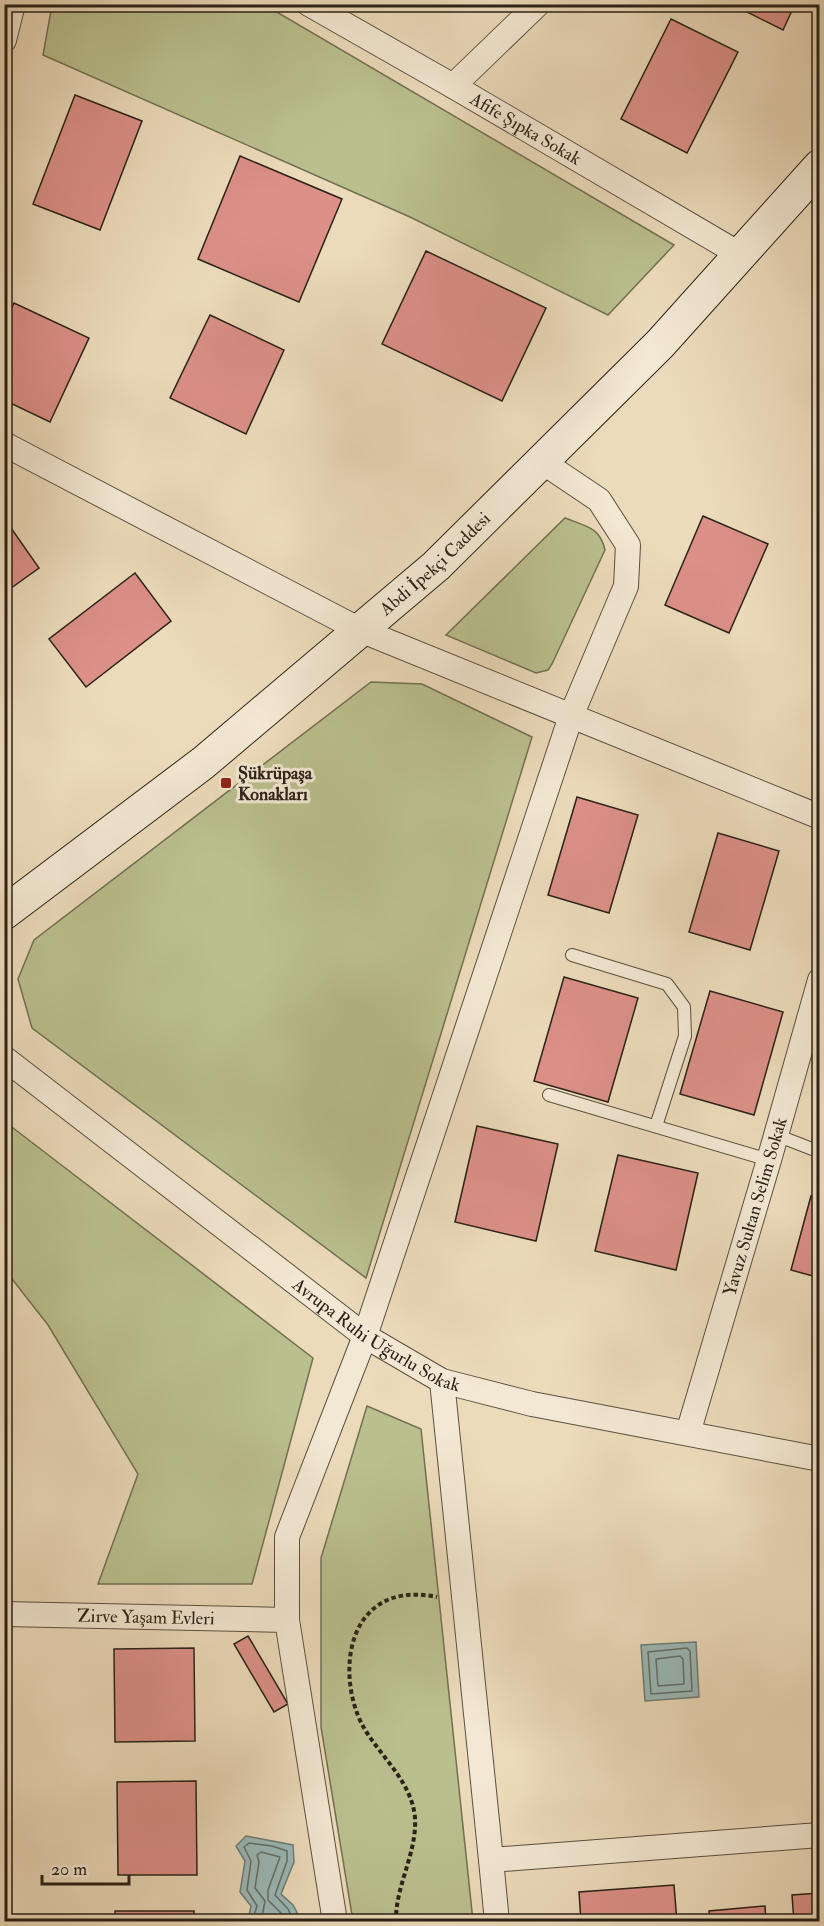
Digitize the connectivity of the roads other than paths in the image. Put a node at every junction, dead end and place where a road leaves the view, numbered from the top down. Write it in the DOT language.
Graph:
graph roads {
  1 [pos="13,4"];
  2 [pos="309,4"];
  3 [pos="538,4"];
  4 [pos="4,40"];
  5 [pos="453,86"];
  6 [pos="819,166"];
  7 [pos="741,255"];
  8 [pos="4,444"];
  9 [pos="541,461"];
  10 [pos="360,630"];
  11 [pos="571,716"];
  12 [pos="819,817"];
  13 [pos="4,913"];
  14 [pos="572,955"];
  15 [pos="819,980"];
  16 [pos="4,1058"];
  17 [pos="549,1095"];
  18 [pos="656,1126"];
  19 [pos="776,1135"];
  20 [pos="819,1152"];
  21 [pos="769,1160"];
  22 [pos="365,1336"];
  23 [pos="442,1381"];
  24 [pos="688,1433"];
  25 [pos="819,1459"];
  26 [pos="4,1614"];
  27 [pos="287,1620"];
  28 [pos="819,1835"];
  29 [pos="490,1860"];
  30 [pos="335,1922"];
  31 [pos="497,1922"];
  1 -- 4 [label="street"];
  2 -- 5 [label="street, Afife Şıpka Sokak"];
  3 -- 5 [label="street"];
  5 -- 7 [label="street, Afife Şıpka Sokak"];
  6 -- 7 [label="main road, Abdi İpekçi Caddesi"];
  7 -- 9 [label="main road, Abdi İpekçi Caddesi"];
  8 -- 10 [label="street"];
  9 -- 10 [label="main road, Abdi İpekçi Caddesi"];
  9 -- 11 [label="street"];
  10 -- 11 [label="street"];
  10 -- 13 [label="main road, Abdi İpekçi Caddesi"];
  11 -- 12 [label="street"];
  11 -- 22 [label="street"];
  14 -- 18 [label="lane"];
  15 -- 19 [label="street, Yavuz Sultan Selim Sokak"];
  16 -- 22 [label="street, Avrupa Ruhi Uğurlu Sokak"];
  17 -- 18 [label="lane"];
  18 -- 21 [label="lane"];
  19 -- 20 [label="lane"];
  19 -- 21 [label="street, Yavuz Sultan Selim Sokak"];
  21 -- 24 [label="street, Yavuz Sultan Selim Sokak"];
  22 -- 23 [label="street, Avrupa Ruhi Uğurlu Sokak"];
  22 -- 27 [label="street"];
  23 -- 24 [label="street, Avrupa Ruhi Uğurlu Sokak"];
  23 -- 29 [label="street"];
  24 -- 25 [label="street, Avrupa Ruhi Uğurlu Sokak"];
  26 -- 27 [label="street, Zirve Yaşam Evleri"];
  27 -- 30 [label="street"];
  28 -- 29 [label="street"];
  29 -- 31 [label="street"];
}
